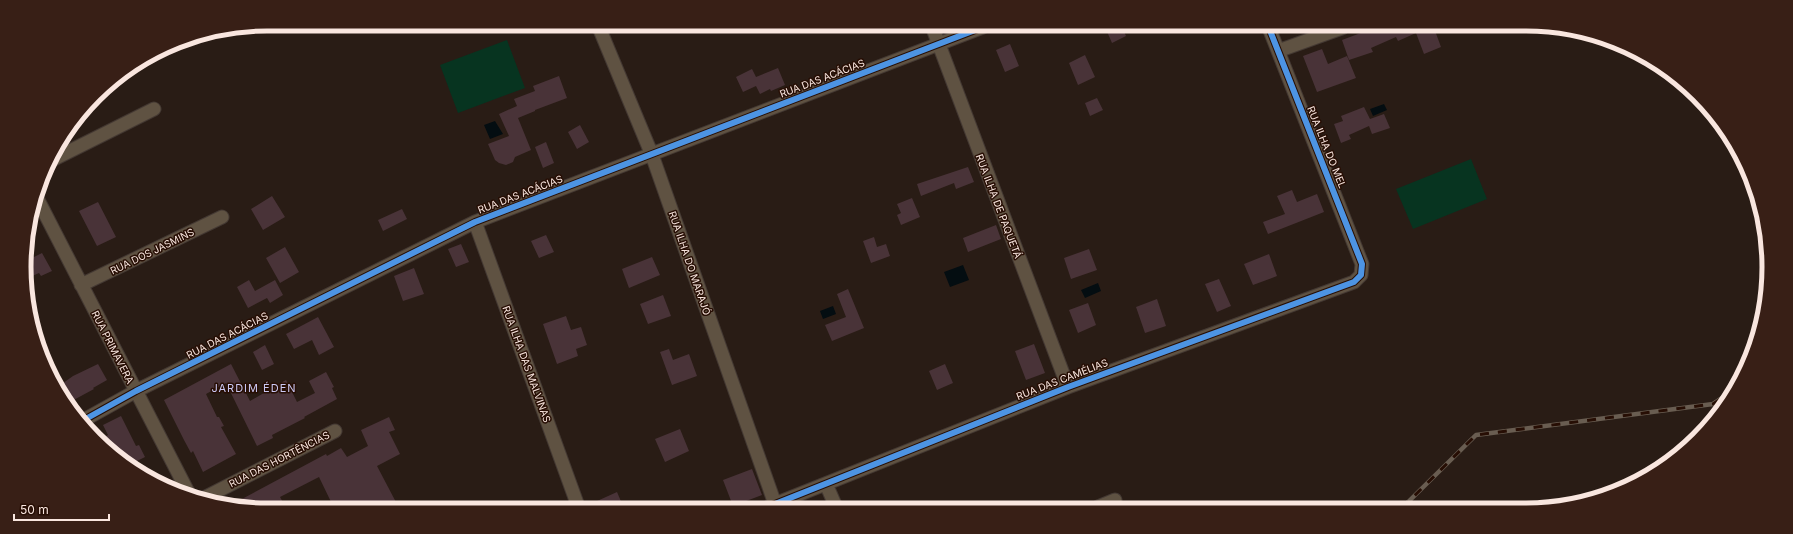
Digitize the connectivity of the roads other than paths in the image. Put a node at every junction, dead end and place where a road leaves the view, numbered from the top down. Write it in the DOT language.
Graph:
graph roads {
  1 [pos="600,31"];
  2 [pos="934,31"];
  3 [pos="970,31"];
  4 [pos="1270,31"];
  5 [pos="1334,31"];
  6 [pos="938,44"];
  7 [pos="1278,51"];
  8 [pos="154,109"];
  9 [pos="652,155"];
  10 [pos="59,157"];
  11 [pos="40,204"];
  12 [pos="222,217"];
  13 [pos="475,222"];
  14 [pos="1362,275"];
  15 [pos="81,285"];
  16 [pos="1068,386"];
  17 [pos="136,391"];
  18 [pos="87,419"];
  19 [pos="335,431"];
  20 [pos="826,484"];
  21 [pos="186,488"];
  22 [pos="209,496"];
  23 [pos="1115,500"];
  24 [pos="577,503"];
  25 [pos="772,503"];
  26 [pos="778,503"];
  27 [pos="834,503"];
  28 [pos="1108,503"];
  1 -- 9 [label="street, RUA ILHA DO MARAJÓ"];
  2 -- 6 [label="street, RUA ILHA DE PAQUETÁ"];
  3 -- 6 [label="street, RUA DAS ACÁCIAS"];
  4 -- 7 [label="street, RUA ILHA DO MEL"];
  5 -- 7 [label="street"];
  6 -- 9 [label="street, RUA DAS ACÁCIAS"];
  6 -- 16 [label="street, RUA ILHA DE PAQUETÁ"];
  7 -- 14 [label="street, RUA ILHA DO MEL"];
  8 -- 10 [label="street"];
  9 -- 13 [label="street, RUA DAS ACÁCIAS"];
  9 -- 25 [label="street, RUA ILHA DO MARAJÓ"];
  11 -- 15 [label="street, RUA PRIMAVERA"];
  12 -- 15 [label="street, RUA DOS JASMINS"];
  13 -- 17 [label="street, RUA DAS ACÁCIAS"];
  13 -- 24 [label="street, RUA ILHA DAS MALVINAS"];
  14 -- 16 [label="street, RUA DAS CAMÉLIAS"];
  15 -- 17 [label="street, RUA PRIMAVERA"];
  16 -- 20 [label="street, RUA DAS CAMÉLIAS"];
  17 -- 18 [label="street, RUA DAS ACÁCIAS"];
  17 -- 21 [label="street, RUA PRIMAVERA"];
  19 -- 22 [label="street, RUA DAS HORTÊNCIAS"];
  20 -- 26 [label="street, RUA DAS CAMÉLIAS"];
  20 -- 27 [label="street"];
  23 -- 28 [label="street"];
}
